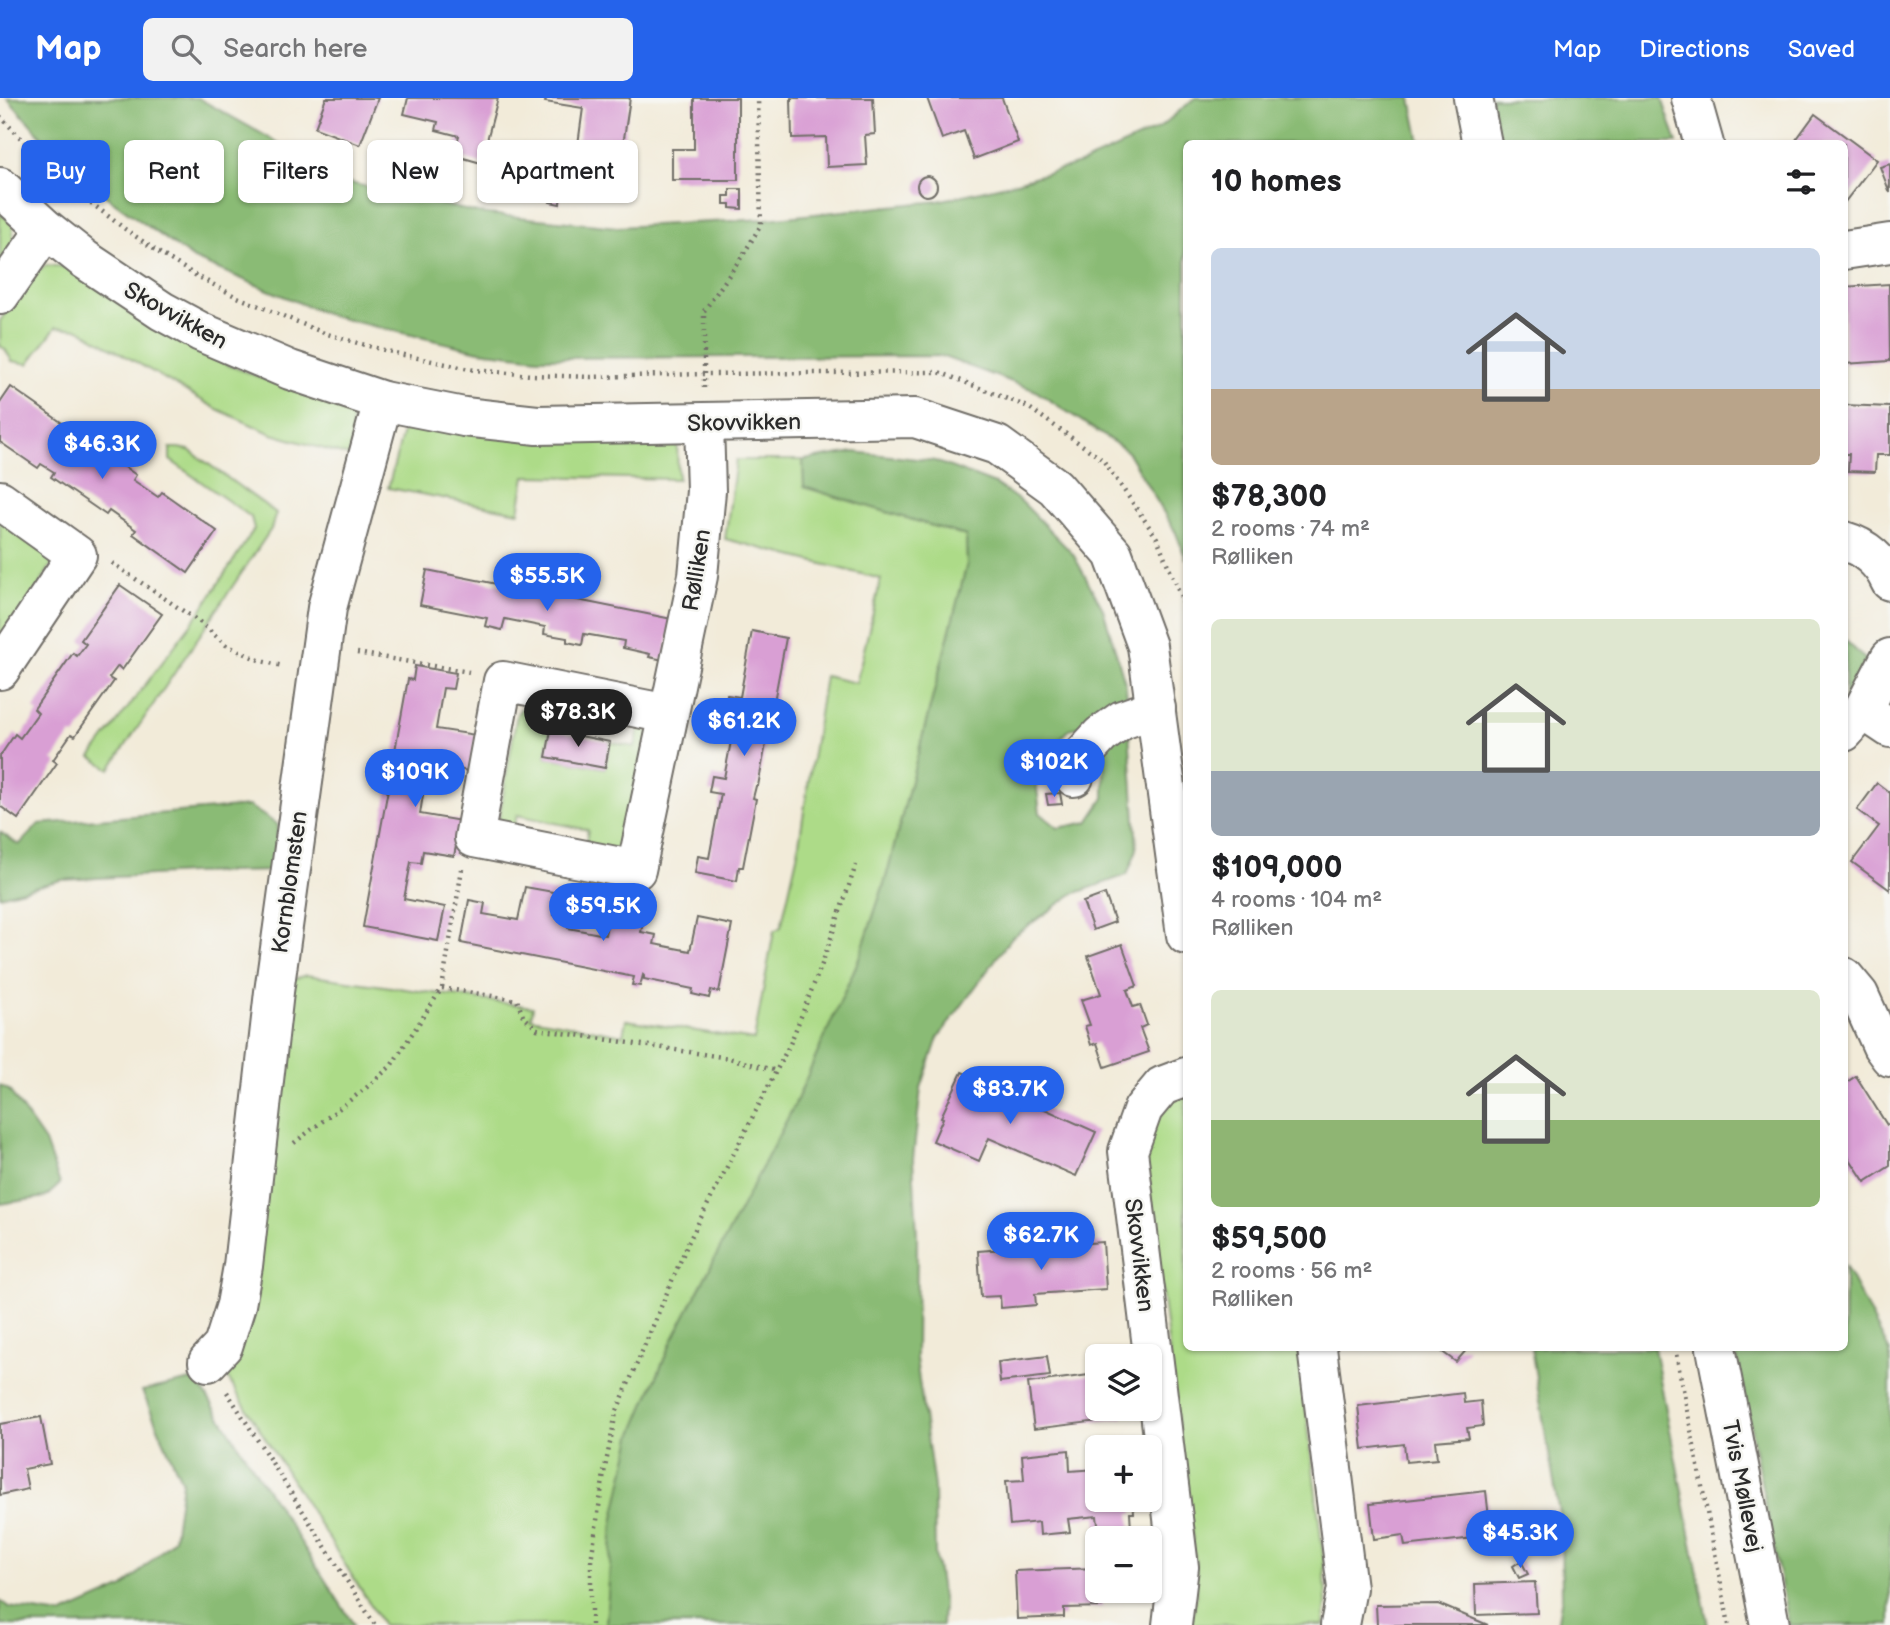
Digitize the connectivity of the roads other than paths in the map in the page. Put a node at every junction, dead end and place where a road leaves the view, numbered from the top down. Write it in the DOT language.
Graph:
graph roads {
  1 [pos="1473,98"];
  2 [pos="1691,98"];
  3 [pos="1481,140"];
  4 [pos="1703,140"];
  5 [pos="0,187"];
  6 [pos="46,229"];
  7 [pos="1890,243"];
  8 [pos="1848,249"];
  9 [pos="0,295"];
  10 [pos="383,401"];
  11 [pos="704,423"];
  12 [pos="0,500"];
  13 [pos="1848,543"];
  14 [pos="1889,573"];
  15 [pos="1890,658"];
  16 [pos="0,670"];
  17 [pos="1156,708"];
  18 [pos="668,714"];
  19 [pos="1866,723"];
  20 [pos="1074,777"];
  21 [pos="1183,912"];
  22 [pos="1852,986"];
  23 [pos="1890,1021"];
  24 [pos="1890,1057"];
  25 [pos="1183,1078"];
  26 [pos="1317,1351"];
  27 [pos="1717,1351"];
  28 [pos="208,1363"];
  29 [pos="1172,1625"];
  30 [pos="1340,1625"];
  31 [pos="1770,1625"];
  1 -- 3 [label="street"];
  2 -- 4 [label="street"];
  5 -- 6 [label="street, Skovvikken"];
  6 -- 9 [label="street"];
  6 -- 10 [label="street, Skovvikken"];
  7 -- 8 [label="street"];
  10 -- 11 [label="street, Skovvikken"];
  10 -- 28 [label="street, Kornblomsten"];
  11 -- 17 [label="street, Skovvikken"];
  11 -- 18 [label="street, Rølliken"];
  12 -- 16 [label="street"];
  13 -- 14 [label="street"];
  15 -- 19 [label="street"];
  17 -- 20 [label="street"];
  17 -- 21 [label="street, Skovvikken"];
  18 -- 18 [label="street, Rølliken"];
  22 -- 23 [label="street"];
  22 -- 24 [label="street"];
  25 -- 29 [label="street, Skovvikken"];
  26 -- 30 [label="street"];
  27 -- 31 [label="street, Tvis Møllevej"];
}
